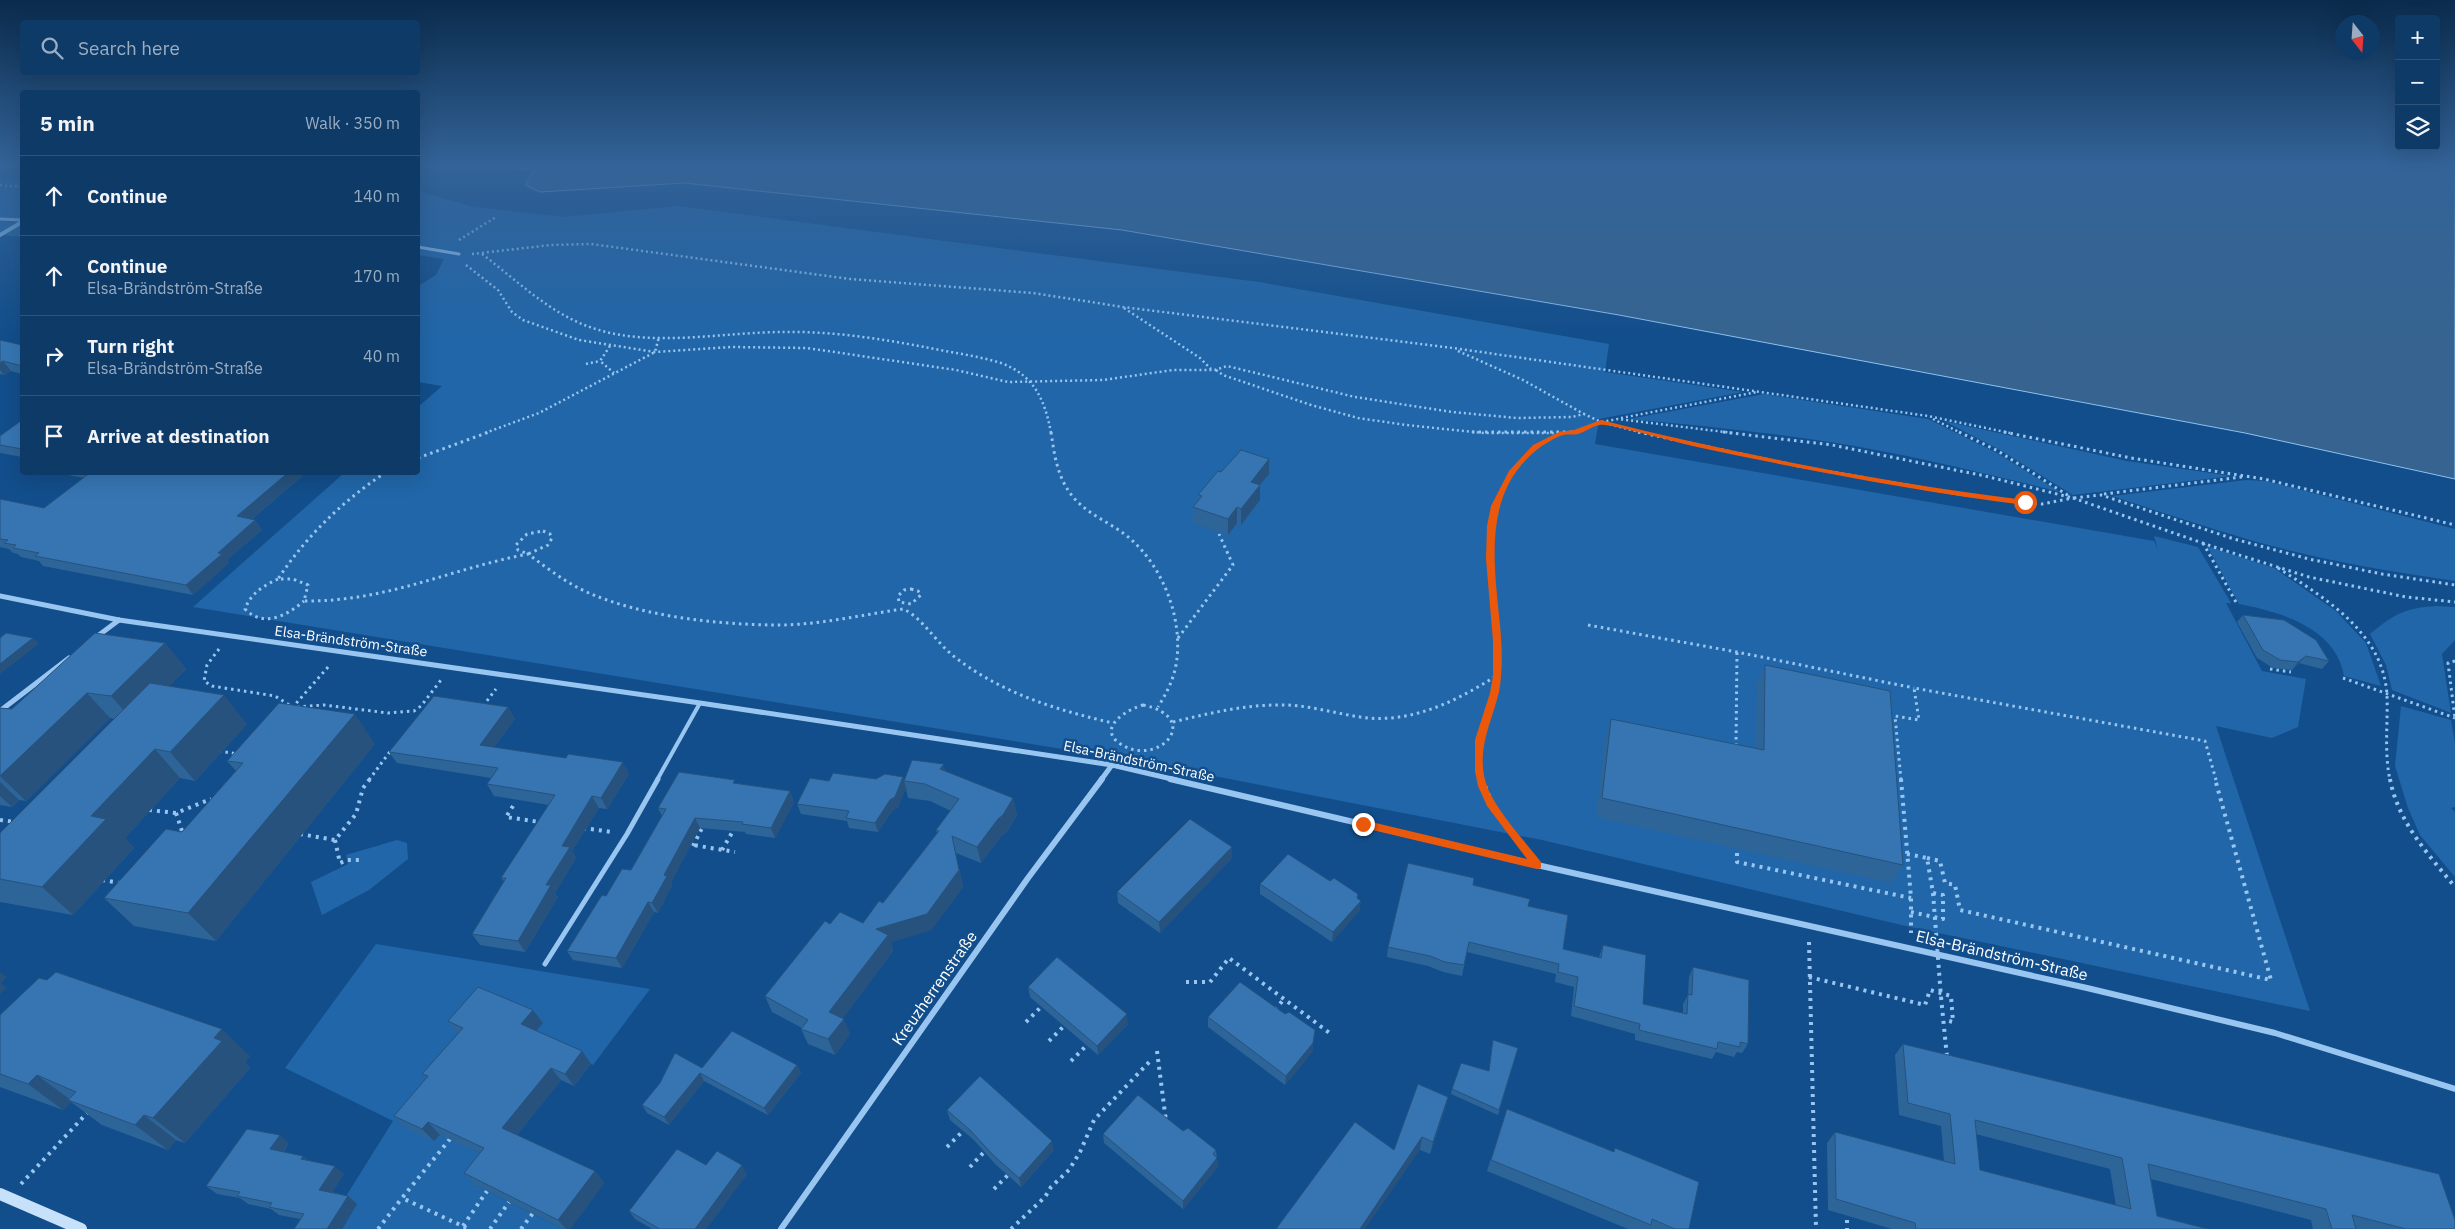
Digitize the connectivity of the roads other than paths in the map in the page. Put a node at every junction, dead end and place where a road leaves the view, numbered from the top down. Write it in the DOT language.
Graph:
graph roads {
  1 [pos="20,222"];
  2 [pos="0,234"];
  3 [pos="420,247"];
  4 [pos="460,254"];
  5 [pos="0,596"];
  6 [pos="119,620"];
  7 [pos="87,644"];
  8 [pos="71,656"];
  9 [pos="700,703"];
  10 [pos="0,711"];
  11 [pos="1112,765"];
  12 [pos="545,964"];
  13 [pos="2455,1089"];
  14 [pos="4,1196"];
  15 [pos="81,1229"];
  16 [pos="781,1229"];
  1 -- 2 [label="street"];
  3 -- 4 [label="lane"];
  5 -- 6 [label="street, Elsa-Brändström-Straße"];
  6 -- 7 [label="street"];
  6 -- 9 [label="street, Elsa-Brändström-Straße"];
  8 -- 10 [label="street"];
  9 -- 11 [label="street, Elsa-Brändström-Straße"];
  9 -- 12 [label="lane"];
  11 -- 13 [label="street, Elsa-Brändström-Straße"];
  11 -- 16 [label="street, Kreuzherrenstraße"];
  14 -- 15 [label="street"];
}
